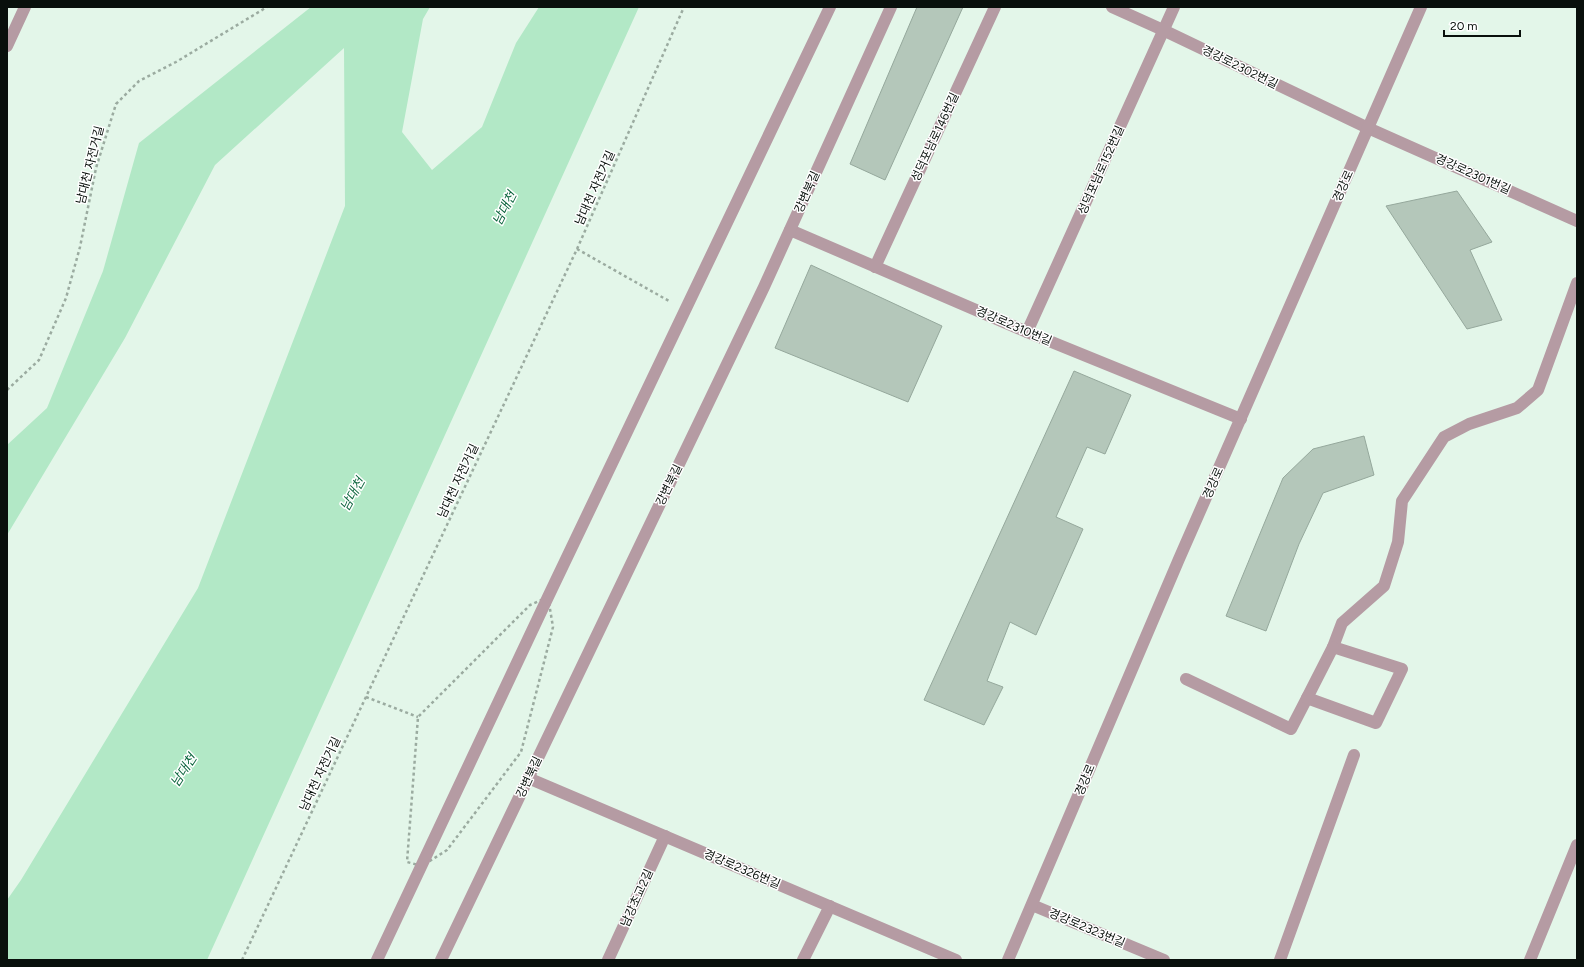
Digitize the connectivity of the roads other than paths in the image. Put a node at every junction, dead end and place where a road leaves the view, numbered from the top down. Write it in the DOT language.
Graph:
graph roads {
  1 [pos="25,7"];
  2 [pos="830,7"];
  3 [pos="891,7"];
  4 [pos="995,7"];
  5 [pos="1112,7"];
  6 [pos="1174,7"];
  7 [pos="1421,7"];
  8 [pos="1164,30"];
  9 [pos="7,46"];
  10 [pos="1368,128"];
  11 [pos="1577,221"];
  12 [pos="790,230"];
  13 [pos="875,267"];
  14 [pos="1577,283"];
  15 [pos="1027,332"];
  16 [pos="1241,418"];
  17 [pos="1333,647"];
  18 [pos="1186,679"];
  19 [pos="1307,698"];
  20 [pos="1354,755"];
  21 [pos="528,778"];
  22 [pos="665,836"];
  23 [pos="1577,845"];
  24 [pos="1032,905"];
  25 [pos="830,906"];
  26 [pos="377,960"];
  27 [pos="441,960"];
  28 [pos="608,960"];
  29 [pos="803,960"];
  30 [pos="956,960"];
  31 [pos="1008,960"];
  32 [pos="1164,960"];
  33 [pos="1280,960"];
  34 [pos="1530,960"];
  1 -- 9 [label="street"];
  2 -- 26 [label="street"];
  3 -- 12 [label="street, 강변북길"];
  4 -- 13 [label="street, 성덕포남로146번길"];
  5 -- 8 [label="street, 경강로2302번길"];
  6 -- 8 [label="street, 성덕포남로152번길"];
  7 -- 10 [label="street, 경강로"];
  8 -- 10 [label="street, 경강로2302번길"];
  8 -- 15 [label="street, 성덕포남로152번길"];
  10 -- 11 [label="street, 경강로2301번길"];
  10 -- 16 [label="street, 경강로"];
  12 -- 13 [label="street, 경강로2310번길"];
  12 -- 21 [label="street, 강변북길"];
  13 -- 15 [label="street, 경강로2310번길"];
  14 -- 17 [label="street"];
  15 -- 16 [label="street, 경강로2310번길"];
  16 -- 24 [label="street, 경강로"];
  17 -- 19 [label="street"];
  17 -- 19 [label="street"];
  18 -- 19 [label="street"];
  20 -- 33 [label="street"];
  21 -- 22 [label="street, 경강로2326번길"];
  21 -- 27 [label="street, 강변북길"];
  22 -- 25 [label="street, 경강로2326번길"];
  22 -- 28 [label="street, 남강초교2길"];
  23 -- 34 [label="street"];
  24 -- 31 [label="street, 경강로"];
  24 -- 32 [label="street, 경강로2323번길"];
  25 -- 29 [label="street"];
  25 -- 30 [label="street, 경강로2326번길"];
}
